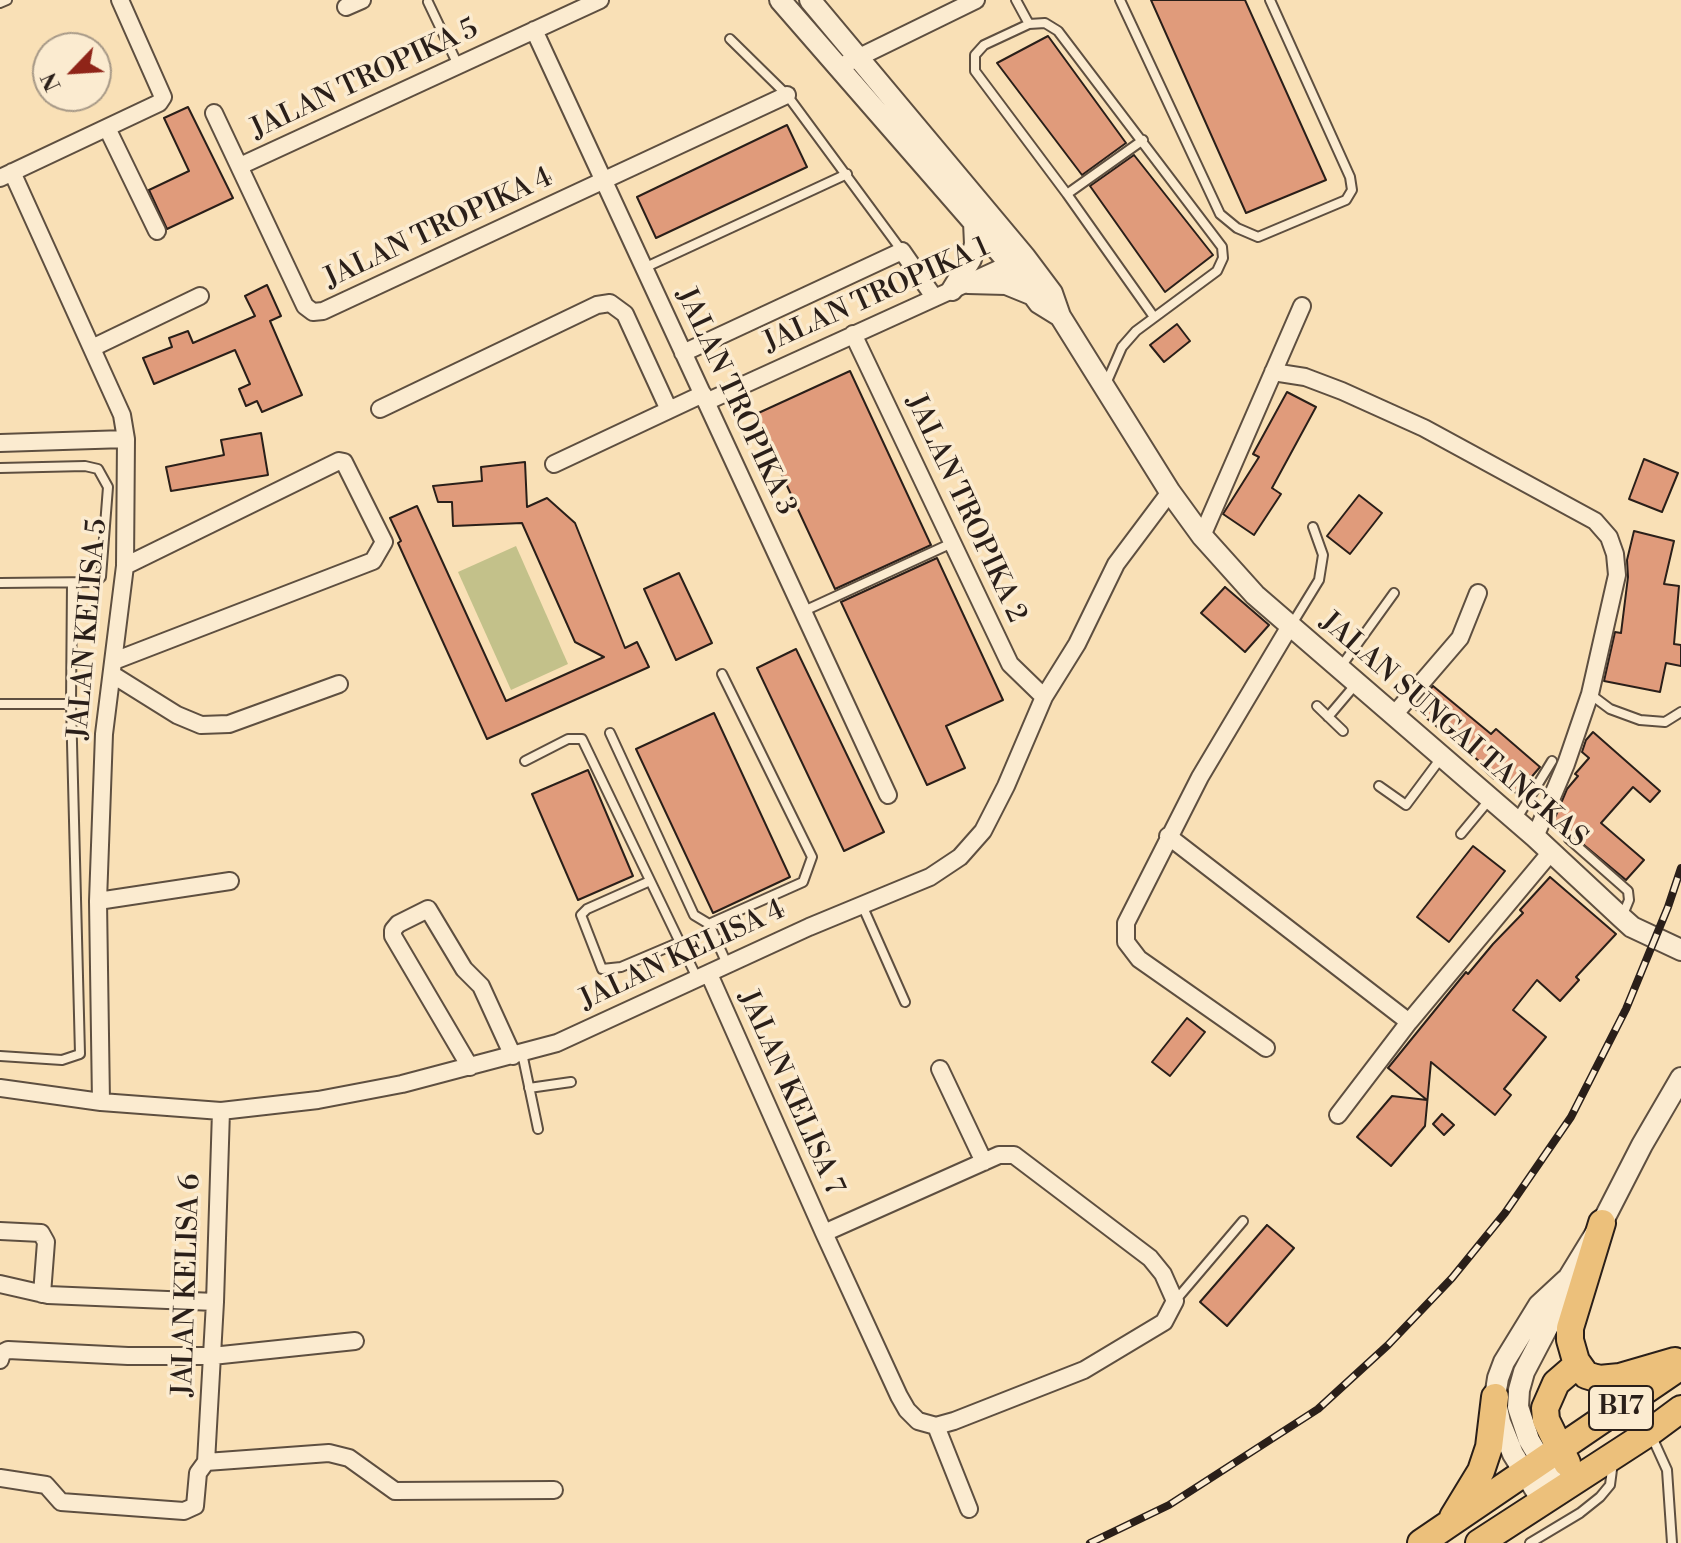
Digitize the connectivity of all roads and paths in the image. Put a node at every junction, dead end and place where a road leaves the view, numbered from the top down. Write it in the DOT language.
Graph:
graph roads {
  1 [pos="7,0"];
  2 [pos="120,0"];
  3 [pos="600,0"];
  4 [pos="780,0"];
  5 [pos="810,0"];
  6 [pos="976,0"];
  7 [pos="1016,0"];
  8 [pos="1120,0"];
  9 [pos="1270,0"];
  10 [pos="428,2"];
  11 [pos="0,3"];
  12 [pos="1029,24"];
  13 [pos="534,30"];
  14 [pos="730,39"];
  15 [pos="859,57"];
  16 [pos="458,66"];
  17 [pos="837,68"];
  18 [pos="787,95"];
  19 [pos="214,113"];
  20 [pos="107,128"];
  21 [pos="1143,140"];
  22 [pos="240,166"];
  23 [pos="847,174"];
  24 [pos="6,175"];
  25 [pos="604,181"];
  26 [pos="1067,194"];
  27 [pos="974,222"];
  28 [pos="157,231"];
  29 [pos="902,251"];
  30 [pos="1018,260"];
  31 [pos="644,268"];
  32 [pos="951,290"];
  33 [pos="1033,295"];
  34 [pos="200,296"];
  35 [pos="1302,306"];
  36 [pos="1060,316"];
  37 [pos="1154,317"];
  38 [pos="853,334"];
  39 [pos="92,348"];
  40 [pos="683,353"];
  41 [pos="1273,372"];
  42 [pos="1105,386"];
  43 [pos="704,398"];
  44 [pos="380,409"];
  45 [pos="669,410"];
  46 [pos="126,439"];
  47 [pos="0,443"];
  48 [pos="554,464"];
  49 [pos="0,468"];
  50 [pos="1170,492"];
  51 [pos="1313,527"];
  52 [pos="1197,530"];
  53 [pos="952,543"];
  54 [pos="125,566"];
  55 [pos="0,583"];
  56 [pos="72,583"];
  57 [pos="1394,593"];
  58 [pos="1478,593"];
  59 [pos="803,612"];
  60 [pos="1290,626"];
  61 [pos="114,668"];
  62 [pos="1340,669"];
  63 [pos="722,674"];
  64 [pos="1357,683"];
  65 [pos="339,684"];
  66 [pos="1590,694"];
  67 [pos="1044,697"];
  68 [pos="0,704"];
  69 [pos="71,704"];
  70 [pos="1317,706"];
  71 [pos="1681,712"];
  72 [pos="1393,716"];
  73 [pos="1328,717"];
  74 [pos="1343,731"];
  75 [pos="610,733"];
  76 [pos="1441,757"];
  77 [pos="525,761"];
  78 [pos="1552,761"];
  79 [pos="1379,786"];
  80 [pos="888,795"];
  81 [pos="1491,799"];
  82 [pos="1516,820"];
  83 [pos="1461,834"];
  84 [pos="1168,836"];
  85 [pos="1535,837"];
  86 [pos="1569,839"];
  87 [pos="1551,852"];
  88 [pos="230,881"];
  89 [pos="650,881"];
  90 [pos="98,901"];
  91 [pos="862,905"];
  92 [pos="1622,918"];
  93 [pos="709,924"];
  94 [pos="680,942"];
  95 [pos="1681,950"];
  96 [pos="728,965"];
  97 [pos="703,976"];
  98 [pos="905,1002"];
  99 [pos="1409,1022"];
  100 [pos="1266,1048"];
  101 [pos="518,1055"];
  102 [pos="0,1056"];
  103 [pos="470,1067"];
  104 [pos="940,1069"];
  105 [pos="1681,1078"];
  106 [pos="571,1082"];
  107 [pos="0,1088"];
  108 [pos="529,1088"];
  109 [pos="101,1102"];
  110 [pos="221,1111"];
  111 [pos="1338,1115"];
  112 [pos="538,1129"];
  113 [pos="984,1162"];
  114 [pos="1243,1221"];
  115 [pos="1602,1223"];
  116 [pos="0,1231"];
  117 [pos="824,1233"];
  118 [pos="1569,1277"];
  119 [pos="0,1284"];
  120 [pos="42,1294"];
  121 [pos="1175,1301"];
  122 [pos="215,1302"];
  123 [pos="355,1341"];
  124 [pos="212,1356"];
  125 [pos="0,1360"];
  126 [pos="1681,1363"];
  127 [pos="1578,1364"];
  128 [pos="1495,1397"];
  129 [pos="1681,1409"];
  130 [pos="936,1426"];
  131 [pos="1650,1432"];
  132 [pos="1613,1455"];
  133 [pos="206,1462"];
  134 [pos="1542,1462"];
  135 [pos="0,1478"];
  136 [pos="554,1490"];
  137 [pos="1560,1491"];
  138 [pos="969,1509"];
  139 [pos="1447,1527"];
  140 [pos="1482,1542"];
  141 [pos="1421,1543"];
  142 [pos="1530,1543"];
  143 [pos="1672,1543"];
  1 -- 11 [label="lane"];
  2 -- 20 [label="street, JALAN KELISA 5"];
  3 -- 13 [label="street, JALAN TROPIKA 5"];
  4 -- 17 [label="street"];
  5 -- 15 [label="street"];
  6 -- 15 [label="street"];
  7 -- 12 [label="lane"];
  8 -- 9 [label="lane"];
  10 -- 16 [label="lane"];
  12 -- 21 [label="lane"];
  12 -- 26 [label="lane"];
  13 -- 16 [label="street, JALAN TROPIKA 5"];
  13 -- 25 [label="street, JALAN TROPIKA 3"];
  14 -- 18 [label="lane"];
  15 -- 17 [label="street"];
  15 -- 30 [label="street"];
  16 -- 22 [label="street, JALAN TROPIKA 5"];
  17 -- 27 [label="street"];
  18 -- 23 [label="lane"];
  18 -- 25 [label="street, JALAN TROPIKA 4"];
  19 -- 22 [label="street, JALAN TROPIKA 4"];
  20 -- 24 [label="street, JALAN KELISA 5"];
  20 -- 28 [label="street"];
  21 -- 26 [label="lane"];
  21 -- 37 [label="lane"];
  22 -- 25 [label="street, JALAN TROPIKA 4"];
  23 -- 29 [label="lane"];
  23 -- 31 [label="lane"];
  24 -- 39 [label="street, JALAN KELISA 5"];
  25 -- 31 [label="street, JALAN TROPIKA 3"];
  26 -- 37 [label="lane"];
  27 -- 30 [label="street"];
  27 -- 32 [label="street"];
  29 -- 32 [label="street"];
  29 -- 40 [label="street"];
  30 -- 32 [label="street, JALAN TROPIKA 1"];
  30 -- 33 [label="street"];
  30 -- 36 [label="street"];
  31 -- 40 [label="street, JALAN TROPIKA 3"];
  32 -- 33 [label="street"];
  32 -- 38 [label="street, JALAN TROPIKA 1"];
  33 -- 36 [label="street"];
  34 -- 39 [label="street"];
  35 -- 41 [label="street"];
  36 -- 42 [label="street, JALAN SUNGAI TANGKAS"];
  37 -- 42 [label="lane"];
  38 -- 43 [label="street, JALAN TROPIKA 1"];
  38 -- 53 [label="street, JALAN TROPIKA 2"];
  39 -- 46 [label="street, JALAN KELISA 5"];
  40 -- 43 [label="street, JALAN TROPIKA 3"];
  41 -- 52 [label="street"];
  41 -- 66 [label="street"];
  42 -- 50 [label="street, JALAN SUNGAI TANGKAS"];
  43 -- 45 [label="street, JALAN TROPIKA 1"];
  43 -- 59 [label="street, JALAN TROPIKA 3"];
  44 -- 45 [label="street"];
  45 -- 48 [label="street, JALAN TROPIKA 1"];
  46 -- 47 [label="street"];
  46 -- 54 [label="street, JALAN KELISA 5"];
  49 -- 56 [label="lane"];
  50 -- 52 [label="street, JALAN SUNGAI TANGKAS"];
  50 -- 67 [label="street, JALAN KELISA 4"];
  51 -- 60 [label="lane"];
  52 -- 60 [label="street, JALAN SUNGAI TANGKAS"];
  53 -- 59 [label="lane"];
  53 -- 67 [label="street, JALAN TROPIKA 2"];
  54 -- 61 [label="street, JALAN KELISA 5"];
  54 -- 61 [label="street"];
  55 -- 56 [label="lane"];
  56 -- 69 [label="lane"];
  57 -- 62 [label="lane"];
  58 -- 72 [label="street"];
  59 -- 80 [label="street, JALAN TROPIKA 3"];
  60 -- 62 [label="street, JALAN SUNGAI TANGKAS"];
  60 -- 84 [label="street"];
  61 -- 65 [label="street"];
  61 -- 90 [label="street, JALAN KELISA 5"];
  62 -- 64 [label="street, JALAN SUNGAI TANGKAS"];
  63 -- 93 [label="lane"];
  64 -- 72 [label="street, JALAN SUNGAI TANGKAS"];
  64 -- 73 [label="lane"];
  66 -- 71 [label="lane"];
  66 -- 85 [label="street"];
  67 -- 91 [label="street, JALAN KELISA 4"];
  68 -- 69 [label="lane"];
  69 -- 102 [label="lane"];
  70 -- 73 [label="lane"];
  72 -- 76 [label="street, JALAN SUNGAI TANGKAS"];
  73 -- 74 [label="lane"];
  75 -- 93 [label="lane"];
  76 -- 79 [label="lane"];
  76 -- 81 [label="street, JALAN SUNGAI TANGKAS"];
  77 -- 89 [label="lane"];
  78 -- 82 [label="lane"];
  81 -- 82 [label="street, JALAN SUNGAI TANGKAS"];
  81 -- 83 [label="lane"];
  82 -- 85 [label="street, JALAN SUNGAI TANGKAS"];
  84 -- 99 [label="street"];
  84 -- 100 [label="street"];
  85 -- 87 [label="street, JALAN SUNGAI TANGKAS"];
  86 -- 92 [label="lane"];
  87 -- 92 [label="street, JALAN SUNGAI TANGKAS"];
  87 -- 99 [label="street"];
  88 -- 90 [label="street"];
  89 -- 94 [label="lane"];
  89 -- 94 [label="lane"];
  90 -- 109 [label="street, JALAN KELISA 5"];
  91 -- 96 [label="street, JALAN KELISA 4"];
  91 -- 98 [label="lane"];
  92 -- 95 [label="street, JALAN SUNGAI TANGKAS"];
  93 -- 96 [label="lane"];
  94 -- 97 [label="lane"];
  96 -- 97 [label="street, JALAN KELISA 4"];
  97 -- 101 [label="street, JALAN KELISA 4"];
  97 -- 117 [label="street, JALAN KELISA 7"];
  99 -- 111 [label="street"];
  101 -- 103 [label="street, JALAN KELISA 4"];
  101 -- 103 [label="street"];
  101 -- 108 [label="lane"];
  103 -- 110 [label="street, JALAN KELISA 4"];
  104 -- 113 [label="street"];
  105 -- 115 [label="street"];
  106 -- 108 [label="lane"];
  107 -- 109 [label="street, JALAN KELISA 4"];
  108 -- 112 [label="lane"];
  109 -- 110 [label="street, JALAN KELISA 4"];
  110 -- 122 [label="street, JALAN KELISA 6"];
  113 -- 117 [label="street, JALAN KELISA 7"];
  113 -- 121 [label="street, JALAN KELISA 7"];
  114 -- 121 [label="lane"];
  115 -- 118 [label="street"];
  115 -- 127 [label="main road"];
  116 -- 120 [label="street"];
  117 -- 130 [label="street, JALAN KELISA 7"];
  118 -- 128 [label="street"];
  118 -- 134 [label="street"];
  119 -- 120 [label="street"];
  120 -- 122 [label="street"];
  121 -- 130 [label="street"];
  122 -- 124 [label="street, JALAN KELISA 6"];
  123 -- 124 [label="street"];
  124 -- 125 [label="street"];
  124 -- 133 [label="street, JALAN KELISA 6"];
  126 -- 127 [label="main road"];
  126 -- 134 [label="main road, B17"];
  127 -- 134 [label="main road"];
  128 -- 134 [label="street"];
  128 -- 139 [label="main road"];
  129 -- 131 [label="main road, B17"];
  130 -- 138 [label="street"];
  131 -- 132 [label="main road, B17"];
  131 -- 143 [label="lane"];
  132 -- 137 [label="main road, B17"];
  132 -- 142 [label="lane"];
  133 -- 135 [label="street, JALAN KELISA 6"];
  133 -- 136 [label="street"];
  134 -- 137 [label="main road"];
  134 -- 137 [label="street"];
  134 -- 139 [label="main road, B17"];
  137 -- 140 [label="main road, B17"];
  139 -- 141 [label="main road, B17"];
}
